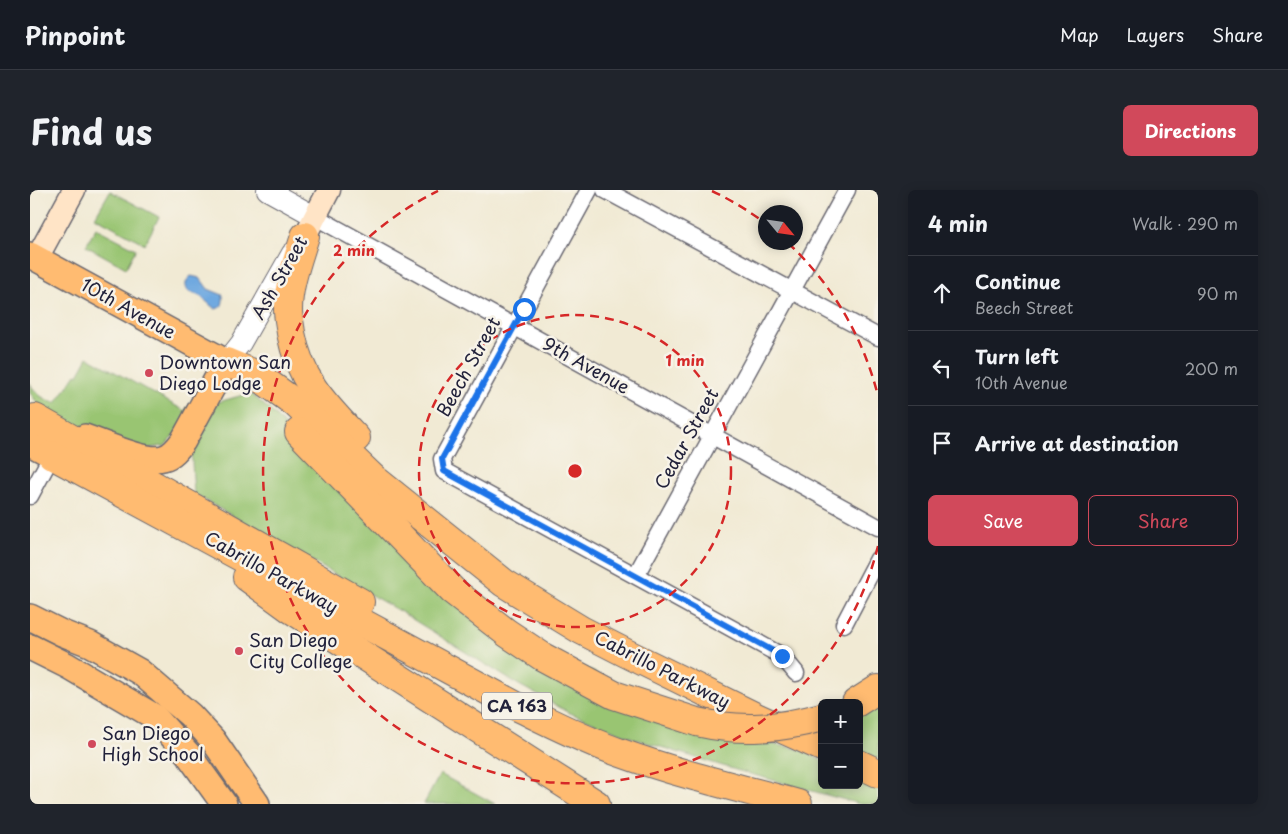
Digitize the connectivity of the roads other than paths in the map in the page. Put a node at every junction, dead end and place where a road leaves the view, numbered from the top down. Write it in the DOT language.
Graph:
graph roads {
  1 [pos="74,190"];
  2 [pos="267,190"];
  3 [pos="329,190"];
  4 [pos="589,190"];
  5 [pos="605,190"];
  6 [pos="847,190"];
  7 [pos="310,226"];
  8 [pos="32,261"];
  9 [pos="791,290"];
  10 [pos="514,326"];
  11 [pos="878,337"];
  12 [pos="226,362"];
  13 [pos="37,432"];
  14 [pos="711,436"];
  15 [pos="30,496"];
  16 [pos="148,507"];
  17 [pos="878,528"];
  18 [pos="446,536"];
  19 [pos="878,559"];
  20 [pos="636,575"];
  21 [pos="30,617"];
  22 [pos="844,624"];
  23 [pos="30,647"];
  24 [pos="796,673"];
  25 [pos="878,689"];
  26 [pos="862,699"];
  27 [pos="520,708"];
  28 [pos="818,718"];
  29 [pos="818,745"];
  30 [pos="863,766"];
  31 [pos="878,773"];
  32 [pos="224,804"];
  33 [pos="257,804"];
  34 [pos="596,804"];
  35 [pos="798,804"];
  1 -- 8 [label="main road"];
  2 -- 7 [label="street, 9th Avenue"];
  3 -- 7 [label="main road, Ash Street"];
  4 -- 10 [label="street, Beech Street"];
  5 -- 9 [label="street"];
  6 -- 9 [label="street, Cedar Street"];
  7 -- 10 [label="street, 9th Avenue"];
  7 -- 12 [label="street, Ash Street"];
  7 -- 18 [label="highway"];
  8 -- 12 [label="main road, 10th Avenue"];
  9 -- 11 [label="street"];
  9 -- 14 [label="street, Cedar Street"];
  10 -- 14 [label="street, 9th Avenue"];
  10 -- 20 [label="street, Beech Street"];
  12 -- 13 [label="main road"];
  12 -- 18 [label="highway, Cabrillo Parkway"];
  12 -- 28 [label="highway, bridge"];
  13 -- 15 [label="street"];
  13 -- 16 [label="highway, Cabrillo Parkway / CA 163"];
  13 -- 27 [label="highway"];
  14 -- 17 [label="street, 9th Avenue"];
  14 -- 20 [label="street, Cedar Street"];
  16 -- 27 [label="highway, Cabrillo Parkway / CA 163"];
  16 -- 34 [label="highway"];
  18 -- 29 [label="highway, Cabrillo Parkway"];
  19 -- 22 [label="street"];
  20 -- 24 [label="street"];
  21 -- 33 [label="main road"];
  23 -- 32 [label="main road"];
  25 -- 26 [label="highway"];
  27 -- 35 [label="highway, Cabrillo Parkway / CA 163"];
  30 -- 31 [label="highway"];
}
